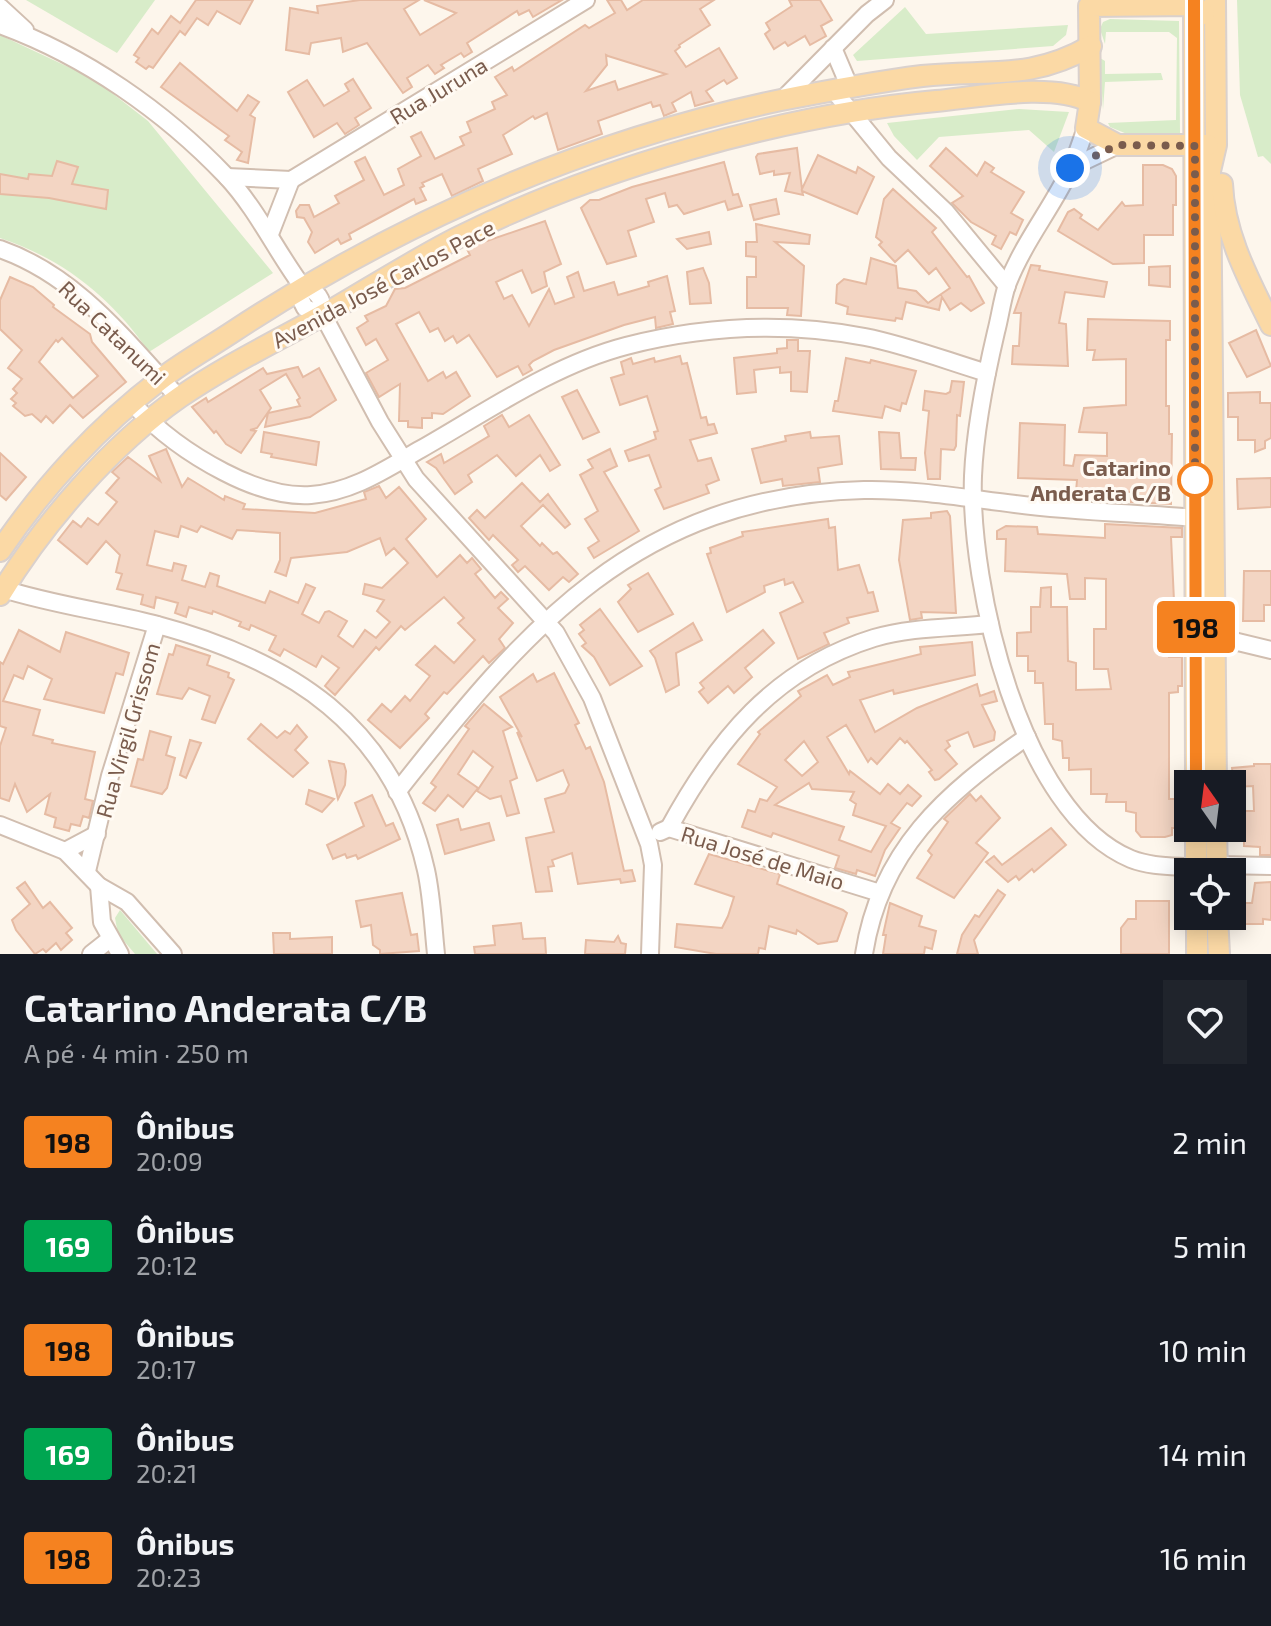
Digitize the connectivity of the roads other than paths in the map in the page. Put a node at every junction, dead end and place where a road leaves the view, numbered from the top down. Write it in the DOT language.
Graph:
graph roads {
  1 [pos="586,0"];
  2 [pos="885,0"];
  3 [pos="1215,0"];
  4 [pos="1194,2"];
  5 [pos="1089,3"];
  6 [pos="0,7"];
  7 [pos="0,25"];
  8 [pos="1215,32"];
  9 [pos="32,37"];
  10 [pos="1091,46"];
  11 [pos="833,48"];
  12 [pos="842,90"];
  13 [pos="782,100"];
  14 [pos="1090,102"];
  15 [pos="852,113"];
  16 [pos="1086,128"];
  17 [pos="1118,145"];
  18 [pos="1216,145"];
  19 [pos="1195,146"];
  20 [pos="1070,168"];
  21 [pos="227,177"];
  22 [pos="291,180"];
  23 [pos="270,234"];
  24 [pos="0,249"];
  25 [pos="302,286"];
  26 [pos="1007,286"];
  27 [pos="323,315"];
  28 [pos="1271,325"];
  29 [pos="987,373"];
  30 [pos="161,378"];
  31 [pos="179,398"];
  32 [pos="133,404"];
  33 [pos="151,421"];
  34 [pos="403,459"];
  35 [pos="974,498"];
  36 [pos="1196,518"];
  37 [pos="0,551"];
  38 [pos="1,591"];
  39 [pos="547,620"];
  40 [pos="990,624"];
  41 [pos="157,625"];
  42 [pos="1213,636"];
  43 [pos="1271,650"];
  44 [pos="1027,737"];
  45 [pos="1196,770"];
  46 [pos="1216,770"];
  47 [pos="397,792"];
  48 [pos="0,825"];
  49 [pos="669,828"];
  50 [pos="97,834"];
  51 [pos="647,835"];
  52 [pos="65,851"];
  53 [pos="1174,866"];
  54 [pos="1271,866"];
  55 [pos="1246,867"];
  56 [pos="87,871"];
  57 [pos="99,886"];
  58 [pos="880,893"];
  59 [pos="127,902"];
  60 [pos="102,922"];
  61 [pos="1197,930"];
  62 [pos="1218,930"];
  63 [pos="110,939"];
  64 [pos="91,954"];
  65 [pos="120,954"];
  66 [pos="173,954"];
  67 [pos="436,954"];
  68 [pos="650,954"];
  69 [pos="864,954"];
  70 [pos="1197,954"];
  71 [pos="1219,954"];
  1 -- 22 [label="street, Rua Juruna"];
  2 -- 11 [label="street"];
  3 -- 8 [label="main road"];
  4 -- 5 [label="main road"];
  4 -- 8 [label="main road"];
  4 -- 19 [label="main road"];
  5 -- 10 [label="main road"];
  6 -- 9 [label="street"];
  7 -- 9 [label="street"];
  8 -- 18 [label="main road"];
  9 -- 21 [label="street"];
  10 -- 12 [label="main road, Avenida José Carlos Pace"];
  10 -- 14 [label="main road"];
  11 -- 12 [label="street"];
  11 -- 13 [label="street"];
  12 -- 13 [label="main road, Avenida José Carlos Pace"];
  12 -- 15 [label="street"];
  13 -- 25 [label="main road, Avenida José Carlos Pace"];
  14 -- 15 [label="main road, Avenida José Carlos Pace"];
  14 -- 16 [label="main road"];
  15 -- 26 [label="street"];
  15 -- 27 [label="main road, Avenida José Carlos Pace"];
  16 -- 17 [label="main road"];
  16 -- 20 [label="street"];
  17 -- 19 [label="main road"];
  17 -- 20 [label="street"];
  18 -- 19 [label="main road"];
  18 -- 28 [label="main road"];
  18 -- 42 [label="main road"];
  19 -- 36 [label="main road"];
  20 -- 26 [label="street"];
  21 -- 22 [label="street"];
  21 -- 23 [label="street"];
  22 -- 23 [label="street"];
  23 -- 25 [label="street"];
  24 -- 30 [label="street, Rua Catanumi"];
  25 -- 27 [label="street"];
  25 -- 30 [label="main road, Avenida José Carlos Pace"];
  26 -- 29 [label="street"];
  27 -- 31 [label="main road, Avenida José Carlos Pace"];
  27 -- 34 [label="street"];
  29 -- 34 [label="street"];
  29 -- 35 [label="street"];
  30 -- 31 [label="street, Rua Catanumi"];
  30 -- 32 [label="main road, Avenida José Carlos Pace"];
  31 -- 33 [label="main road, Avenida José Carlos Pace"];
  32 -- 33 [label="street"];
  32 -- 37 [label="main road, Avenida José Carlos Pace"];
  33 -- 34 [label="street"];
  33 -- 38 [label="main road, Avenida José Carlos Pace"];
  34 -- 39 [label="street"];
  35 -- 36 [label="street"];
  35 -- 39 [label="street"];
  35 -- 40 [label="street"];
  36 -- 45 [label="main road"];
  38 -- 41 [label="street"];
  39 -- 47 [label="street"];
  39 -- 51 [label="street"];
  40 -- 44 [label="street"];
  40 -- 49 [label="street"];
  41 -- 47 [label="street"];
  41 -- 50 [label="street, Rua Virgil Grissom"];
  42 -- 43 [label="street"];
  42 -- 46 [label="main road"];
  44 -- 53 [label="street"];
  44 -- 58 [label="street"];
  47 -- 67 [label="street"];
  48 -- 52 [label="street"];
  49 -- 51 [label="street, Rua José de Maio"];
  49 -- 58 [label="street, Rua José de Maio"];
  50 -- 52 [label="street, Rua Virgil Grissom"];
  50 -- 56 [label="street, Rua Virgil Grissom"];
  51 -- 68 [label="street"];
  52 -- 56 [label="street"];
  54 -- 55 [label="street"];
  56 -- 57 [label="street"];
  57 -- 59 [label="street"];
  57 -- 60 [label="street"];
  58 -- 69 [label="street"];
  59 -- 60 [label="street"];
  59 -- 66 [label="street"];
  60 -- 63 [label="street"];
  61 -- 70 [label="main road"];
  62 -- 71 [label="main road"];
  63 -- 64 [label="street"];
  63 -- 65 [label="street"];
}
